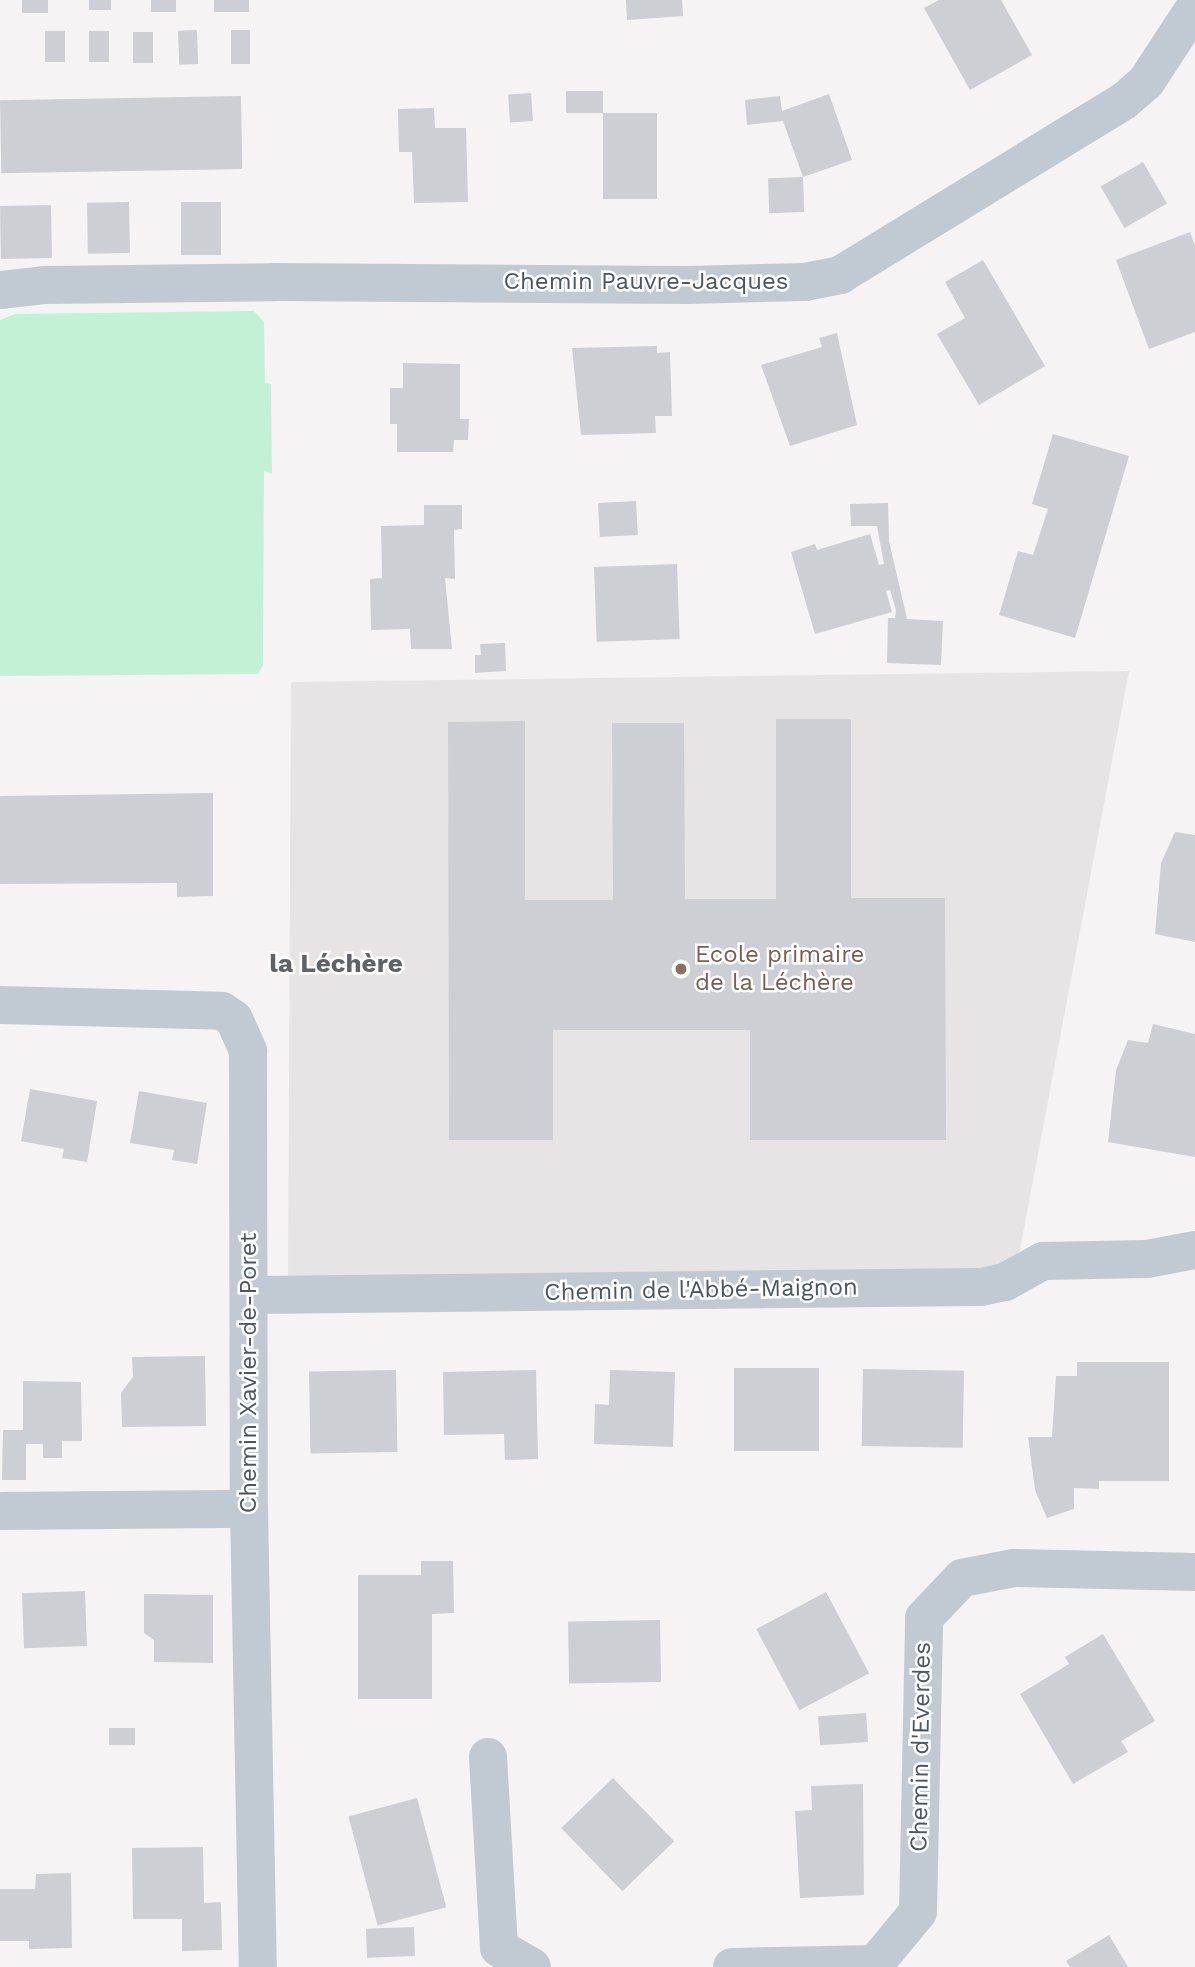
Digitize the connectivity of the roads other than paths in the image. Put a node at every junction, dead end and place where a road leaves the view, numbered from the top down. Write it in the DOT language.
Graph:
graph roads {
  1 [pos="1195,7"];
  2 [pos="0,290"];
  3 [pos="0,1005"];
  4 [pos="1195,1250"];
  5 [pos="1147,1259"];
  6 [pos="1195,1275"];
  7 [pos="250,1295"];
  8 [pos="249,1509"];
  9 [pos="0,1511"];
  10 [pos="1195,1572"];
  11 [pos="488,1757"];
  12 [pos="258,1967"];
  13 [pos="532,1967"];
  14 [pos="732,1967"];
  1 -- 2 [label="street, Chemin Pauvre-Jacques"];
  3 -- 7 [label="street, Chemin Xavier-de-Poret"];
  4 -- 5 [label="street, Chemin de l'Abbé-Maignon"];
  5 -- 6 [label="street, Chemin de l'Abbé-Maignon"];
  5 -- 7 [label="street, Chemin de l'Abbé-Maignon"];
  7 -- 8 [label="street, Chemin Xavier-de-Poret"];
  8 -- 9 [label="street"];
  8 -- 12 [label="street, Chemin Xavier-de-Poret"];
  10 -- 14 [label="street, Chemin d'Everdes"];
  11 -- 13 [label="street"];
}
